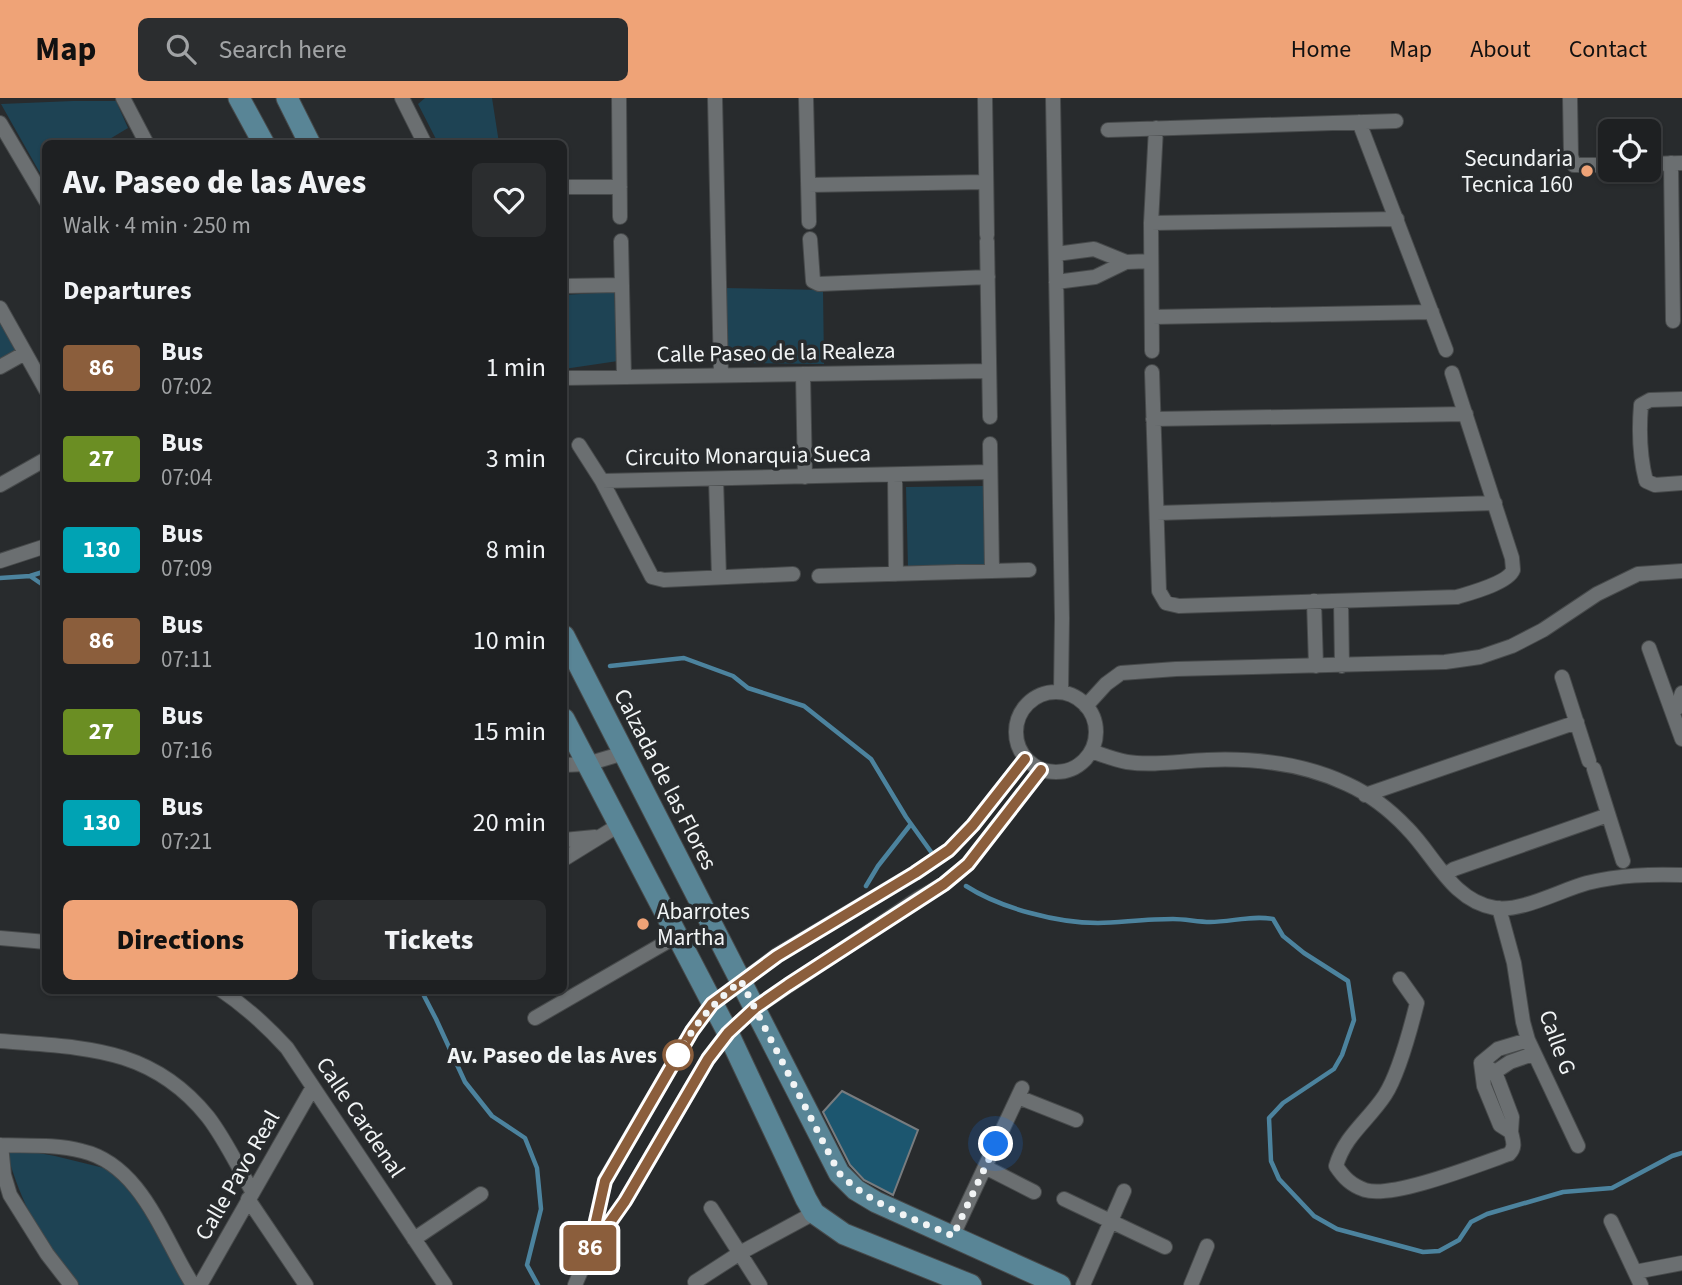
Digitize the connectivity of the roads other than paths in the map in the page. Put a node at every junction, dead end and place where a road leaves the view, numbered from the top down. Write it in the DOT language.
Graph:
graph roads {
  1 [pos="124,98"];
  2 [pos="240,98"];
  3 [pos="287,98"];
  4 [pos="402,98"];
  5 [pos="619,98"];
  6 [pos="715,98"];
  7 [pos="806,98"];
  8 [pos="985,98"];
  9 [pos="1053,98"];
  10 [pos="1570,98"];
  11 [pos="1396,121"];
  12 [pos="1359,122"];
  13 [pos="0,123"];
  14 [pos="1156,128"];
  15 [pos="1108,130"];
  16 [pos="144,140"];
  17 [pos="262,140"];
  18 [pos="308,140"];
  19 [pos="423,140"];
  20 [pos="1677,163"];
  21 [pos="1598,165"];
  22 [pos="986,182"];
  23 [pos="808,186"];
  24 [pos="567,187"];
  25 [pos="620,187"];
  26 [pos="42,194"];
  27 [pos="620,217"];
  28 [pos="1397,219"];
  29 [pos="809,222"];
  30 [pos="1151,223"];
  31 [pos="810,239"];
  32 [pos="621,241"];
  33 [pos="1056,254"];
  34 [pos="1152,261"];
  35 [pos="1126,262"];
  36 [pos="988,277"];
  37 [pos="1056,282"];
  38 [pos="622,285"];
  39 [pos="567,286"];
  40 [pos="0,308"];
  41 [pos="1432,313"];
  42 [pos="1152,317"];
  43 [pos="1673,321"];
  44 [pos="1446,350"];
  45 [pos="1152,351"];
  46 [pos="25,353"];
  47 [pos="0,368"];
  48 [pos="989,371"];
  49 [pos="1152,372"];
  50 [pos="1452,373"];
  51 [pos="803,374"];
  52 [pos="720,375"];
  53 [pos="624,377"];
  54 [pos="567,378"];
  55 [pos="42,383"];
  56 [pos="1682,399"];
  57 [pos="1466,414"];
  58 [pos="990,418"];
  59 [pos="1153,419"];
  60 [pos="990,444"];
  61 [pos="579,445"];
  62 [pos="42,461"];
  63 [pos="990,472"];
  64 [pos="895,475"];
  65 [pos="805,477"];
  66 [pos="716,479"];
  67 [pos="602,481"];
  68 [pos="1682,483"];
  69 [pos="0,485"];
  70 [pos="1494,503"];
  71 [pos="1157,513"];
  72 [pos="42,547"];
  73 [pos="0,561"];
  74 [pos="1028,570"];
  75 [pos="992,571"];
  76 [pos="1682,571"];
  77 [pos="793,574"];
  78 [pos="896,574"];
  79 [pos="819,576"];
  80 [pos="719,577"];
  81 [pos="1314,601"];
  82 [pos="1341,601"];
  83 [pos="567,642"];
  84 [pos="1649,648"];
  85 [pos="1316,666"];
  86 [pos="1342,666"];
  87 [pos="1562,677"];
  88 [pos="1061,692"];
  89 [pos="1682,693"];
  90 [pos="1086,706"];
  91 [pos="1677,708"];
  92 [pos="1577,722"];
  93 [pos="567,725"];
  94 [pos="1682,739"];
  95 [pos="1091,751"];
  96 [pos="624,753"];
  97 [pos="1025,759"];
  98 [pos="587,764"];
  99 [pos="567,765"];
  100 [pos="1041,770"];
  101 [pos="1365,795"];
  102 [pos="1608,815"];
  103 [pos="619,825"];
  104 [pos="596,837"];
  105 [pos="567,841"];
  106 [pos="567,857"];
  107 [pos="1623,861"];
  108 [pos="1445,875"];
  109 [pos="1682,875"];
  110 [pos="908,877"];
  111 [pos="919,898"];
  112 [pos="1499,908"];
  113 [pos="677,936"];
  114 [pos="0,938"];
  115 [pos="42,942"];
  116 [pos="1400,979"];
  117 [pos="741,981"];
  118 [pos="227,994"];
  119 [pos="712,1004"];
  120 [pos="755,1008"];
  121 [pos="535,1018"];
  122 [pos="728,1033"];
  123 [pos="1528,1040"];
  124 [pos="0,1041"];
  125 [pos="1533,1055"];
  126 [pos="1481,1063"];
  127 [pos="1495,1072"];
  128 [pos="313,1087"];
  129 [pos="1076,1120"];
  130 [pos="1511,1132"];
  131 [pos="0,1145"];
  132 [pos="1578,1146"];
  133 [pos="985,1167"];
  134 [pos="1124,1191"];
  135 [pos="1034,1192"];
  136 [pos="481,1194"];
  137 [pos="250,1195"];
  138 [pos="1064,1199"];
  139 [pos="711,1208"];
  140 [pos="814,1213"];
  141 [pos="1111,1221"];
  142 [pos="1611,1221"];
  143 [pos="953,1236"];
  144 [pos="415,1239"];
  145 [pos="1207,1246"];
  146 [pos="1165,1247"];
  147 [pos="589,1252"];
  148 [pos="740,1253"];
  149 [pos="1682,1263"];
  150 [pos="1638,1279"];
  151 [pos="695,1282"];
  152 [pos="955,1282"];
  153 [pos="71,1285"];
  154 [pos="193,1285"];
  155 [pos="200,1285"];
  156 [pos="306,1285"];
  157 [pos="445,1285"];
  158 [pos="575,1285"];
  159 [pos="760,1285"];
  160 [pos="1060,1285"];
  161 [pos="1083,1285"];
  162 [pos="1191,1285"];
  1 -- 16 [label="street"];
  2 -- 17 [label="street"];
  3 -- 18 [label="street"];
  4 -- 19 [label="street"];
  5 -- 25 [label="street"];
  6 -- 52 [label="street"];
  7 -- 23 [label="street"];
  8 -- 22 [label="street"];
  9 -- 33 [label="street"];
  10 -- 21 [label="street"];
  11 -- 12 [label="street"];
  12 -- 14 [label="street"];
  12 -- 28 [label="street"];
  13 -- 26 [label="street"];
  14 -- 15 [label="street"];
  14 -- 30 [label="street"];
  20 -- 43 [label="street"];
  22 -- 23 [label="street"];
  22 -- 36 [label="street"];
  23 -- 29 [label="street"];
  24 -- 25 [label="street"];
  25 -- 27 [label="street"];
  28 -- 30 [label="street"];
  28 -- 41 [label="street"];
  30 -- 34 [label="street"];
  31 -- 36 [label="street"];
  32 -- 38 [label="street"];
  33 -- 35 [label="street"];
  33 -- 37 [label="street"];
  34 -- 35 [label="street"];
  34 -- 42 [label="street"];
  35 -- 37 [label="street"];
  36 -- 48 [label="street"];
  37 -- 88 [label="street"];
  38 -- 39 [label="street"];
  38 -- 53 [label="street"];
  40 -- 46 [label="street"];
  41 -- 42 [label="street"];
  41 -- 44 [label="street"];
  42 -- 45 [label="street"];
  46 -- 47 [label="street"];
  46 -- 55 [label="street"];
  48 -- 51 [label="street, Calle Paseo de la Realeza"];
  48 -- 58 [label="street"];
  49 -- 59 [label="street"];
  50 -- 57 [label="street"];
  51 -- 52 [label="street, Calle Paseo de la Realeza"];
  51 -- 65 [label="street"];
  52 -- 53 [label="street, Calle Paseo de la Realeza"];
  53 -- 54 [label="street, Calle Paseo de la Realeza"];
  56 -- 68 [label="street"];
  57 -- 59 [label="street"];
  57 -- 70 [label="street"];
  59 -- 71 [label="street"];
  60 -- 63 [label="street"];
  61 -- 67 [label="street"];
  62 -- 69 [label="street"];
  63 -- 64 [label="street, Circuito Monarquia Sueca"];
  63 -- 75 [label="street"];
  64 -- 65 [label="street, Circuito Monarquia Sueca"];
  64 -- 78 [label="street, Circuito Monarquia Sueca"];
  65 -- 66 [label="street, Circuito Monarquia Sueca"];
  66 -- 67 [label="street, Circuito Monarquia Sueca"];
  66 -- 80 [label="street"];
  67 -- 80 [label="street"];
  70 -- 71 [label="street"];
  70 -- 82 [label="street"];
  71 -- 81 [label="street"];
  72 -- 73 [label="street"];
  74 -- 75 [label="street"];
  75 -- 78 [label="street"];
  76 -- 86 [label="street"];
  77 -- 80 [label="street"];
  78 -- 79 [label="street"];
  81 -- 82 [label="street"];
  81 -- 85 [label="street"];
  82 -- 86 [label="street"];
  83 -- 96 [label="street, Calzada de las Flores"];
  84 -- 91 [label="street"];
  85 -- 86 [label="street"];
  85 -- 90 [label="street"];
  87 -- 92 [label="street"];
  88 -- 90 [label="street"];
  88 -- 97 [label="street"];
  89 -- 91 [label="street"];
  90 -- 95 [label="street"];
  91 -- 94 [label="street"];
  92 -- 101 [label="street"];
  92 -- 102 [label="street"];
  93 -- 98 [label="street"];
  95 -- 100 [label="street"];
  95 -- 101 [label="street"];
  96 -- 98 [label="street"];
  96 -- 117 [label="street, Calzada de las Flores"];
  97 -- 100 [label="street"];
  97 -- 110 [label="street"];
  98 -- 99 [label="street"];
  98 -- 103 [label="street"];
  100 -- 111 [label="street"];
  101 -- 108 [label="street"];
  102 -- 107 [label="street"];
  102 -- 108 [label="street"];
  103 -- 104 [label="street"];
  103 -- 113 [label="street"];
  104 -- 105 [label="street"];
  104 -- 106 [label="street"];
  108 -- 112 [label="street"];
  109 -- 112 [label="street"];
  110 -- 111 [label="street"];
  110 -- 117 [label="street"];
  111 -- 120 [label="street"];
  112 -- 123 [label="street, Calle G"];
  113 -- 119 [label="street"];
  113 -- 121 [label="street"];
  114 -- 115 [label="street"];
  116 -- 130 [label="street"];
  117 -- 119 [label="street"];
  117 -- 120 [label="street, Calzada de las Flores"];
  118 -- 128 [label="street, Calle Cardenal"];
  119 -- 122 [label="street"];
  119 -- 147 [label="street"];
  120 -- 122 [label="street"];
  120 -- 143 [label="street, Calzada de las Flores"];
  122 -- 140 [label="street"];
  122 -- 147 [label="street"];
  123 -- 125 [label="street, Calle G"];
  123 -- 126 [label="street"];
  124 -- 137 [label="street"];
  125 -- 127 [label="street"];
  125 -- 132 [label="street, Calle G"];
  126 -- 127 [label="street"];
  126 -- 130 [label="street"];
  127 -- 130 [label="street"];
  128 -- 137 [label="street, Calle Pavo Real"];
  128 -- 144 [label="street, Calle Cardenal"];
  129 -- 133 [label="street"];
  131 -- 153 [label="street"];
  131 -- 154 [label="street"];
  133 -- 135 [label="street"];
  133 -- 143 [label="street"];
  134 -- 141 [label="street"];
  136 -- 144 [label="street"];
  137 -- 155 [label="street, Calle Pavo Real"];
  137 -- 156 [label="street"];
  138 -- 141 [label="street"];
  139 -- 148 [label="street"];
  140 -- 148 [label="street"];
  140 -- 152 [label="street"];
  141 -- 146 [label="street"];
  141 -- 161 [label="street"];
  142 -- 150 [label="street"];
  143 -- 160 [label="street, Calzada de las Flores"];
  144 -- 157 [label="street, Calle Cardenal"];
  145 -- 162 [label="street"];
  147 -- 158 [label="street"];
  148 -- 151 [label="street"];
  148 -- 159 [label="street"];
  149 -- 150 [label="street"];
}
